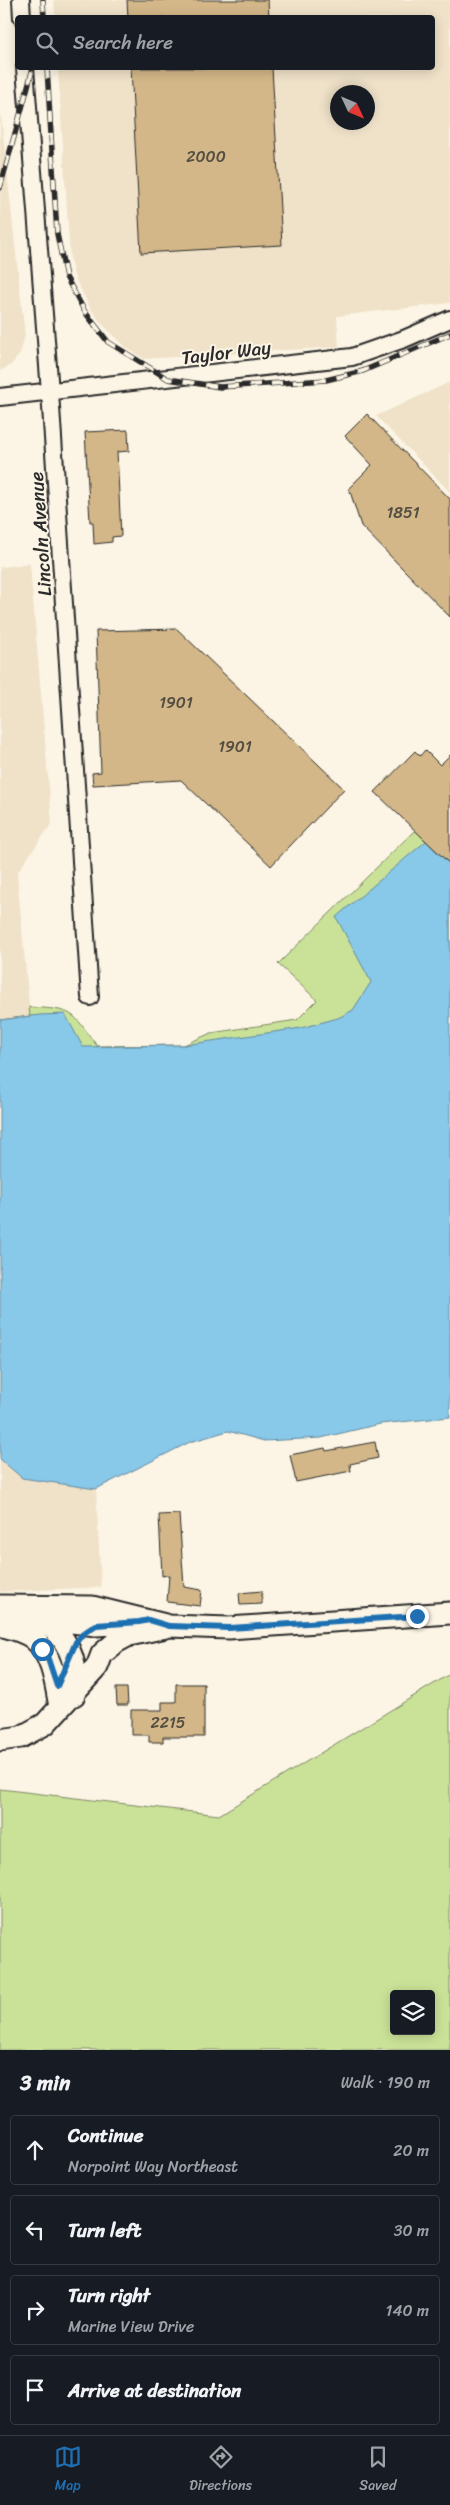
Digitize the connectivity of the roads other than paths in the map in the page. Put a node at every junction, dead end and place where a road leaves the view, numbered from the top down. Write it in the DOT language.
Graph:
graph roads {
  1 [pos="21,0"];
  2 [pos="22,15"];
  3 [pos="26,70"];
  4 [pos="450,318"];
  5 [pos="50,392"];
  6 [pos="0,397"];
  7 [pos="90,997"];
  8 [pos="8,1606"];
  9 [pos="450,1613"];
  10 [pos="41,1618"];
  11 [pos="0,1623"];
  12 [pos="159,1623"];
  13 [pos="96,1625"];
  14 [pos="71,1651"];
  15 [pos="64,1696"];
  16 [pos="0,1740"];
  1 -- 2 [label="street"];
  3 -- 5 [label="street, Lincoln Avenue"];
  4 -- 5 [label="street, Taylor Way"];
  5 -- 6 [label="street, Taylor Way"];
  5 -- 7 [label="street, Lincoln Avenue"];
  8 -- 10 [label="main road"];
  8 -- 12 [label="main road"];
  9 -- 12 [label="main road"];
  10 -- 11 [label="main road"];
  10 -- 13 [label="main road"];
  10 -- 14 [label="main road"];
  11 -- 15 [label="main road"];
  12 -- 13 [label="main road"];
  12 -- 15 [label="main road"];
  13 -- 14 [label="main road"];
  14 -- 15 [label="main road"];
  15 -- 16 [label="main road"];
}
